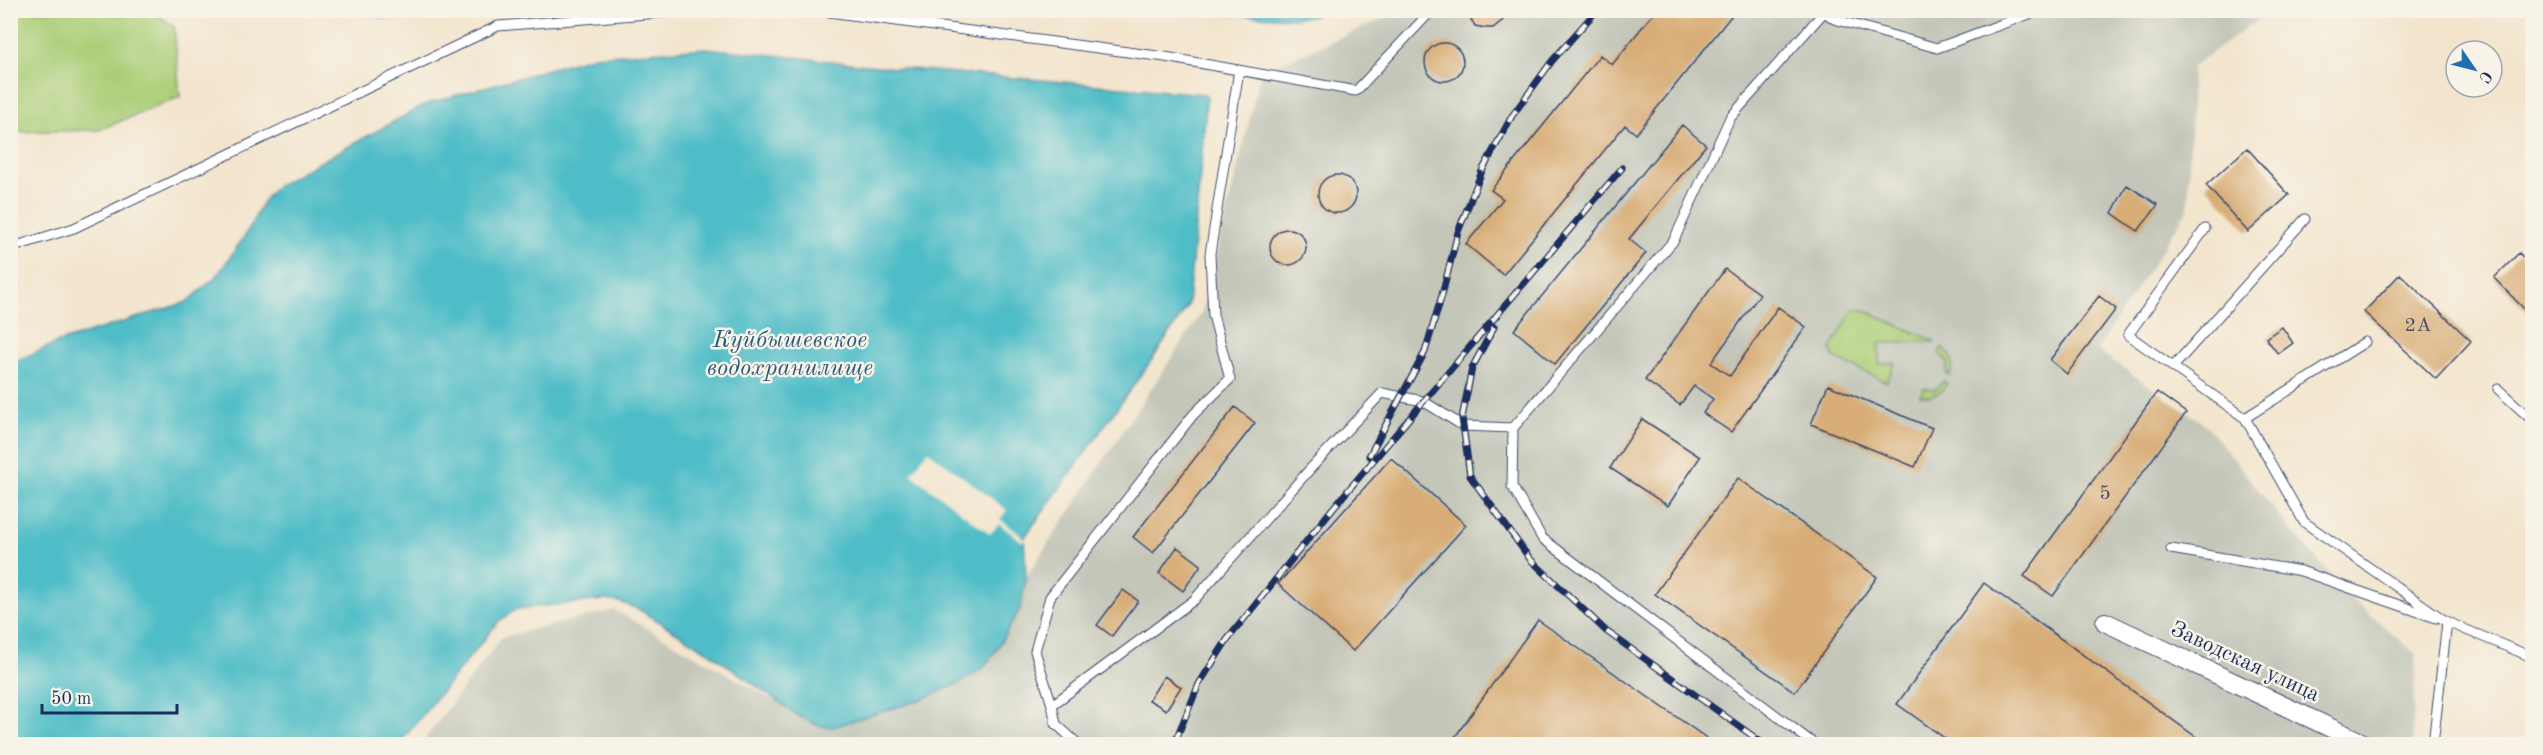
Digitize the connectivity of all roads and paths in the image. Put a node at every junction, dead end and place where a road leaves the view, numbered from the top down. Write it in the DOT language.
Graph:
graph roads {
  1 [pos="696,10"];
  2 [pos="814,10"];
  3 [pos="1432,10"];
  4 [pos="2040,10"];
  5 [pos="1823,11"];
  6 [pos="1239,70"];
  7 [pos="2305,219"];
  8 [pos="2205,230"];
  9 [pos="10,248"];
  10 [pos="2365,342"];
  11 [pos="2173,367"];
  12 [pos="2498,389"];
  13 [pos="2245,418"];
  14 [pos="2532,420"];
  15 [pos="1513,428"];
  16 [pos="2171,549"];
  17 [pos="2105,622"];
  18 [pos="2447,622"];
  19 [pos="2532,657"];
  20 [pos="1052,705"];
  21 [pos="1078,744"];
  22 [pos="1814,744"];
  23 [pos="2365,744"];
  24 [pos="2433,744"];
  1 -- 9 [label="lane"];
  2 -- 6 [label="lane"];
  3 -- 6 [label="lane"];
  4 -- 5 [label="lane"];
  5 -- 15 [label="lane"];
  6 -- 20 [label="lane"];
  7 -- 11 [label="lane"];
  8 -- 11 [label="lane"];
  10 -- 13 [label="lane"];
  11 -- 13 [label="lane"];
  12 -- 14 [label="lane"];
  13 -- 18 [label="lane"];
  15 -- 20 [label="lane"];
  15 -- 22 [label="lane"];
  16 -- 18 [label="lane"];
  17 -- 23 [label="street, Заводская улица"];
  18 -- 19 [label="lane"];
  18 -- 24 [label="lane"];
  20 -- 21 [label="lane"];
}
